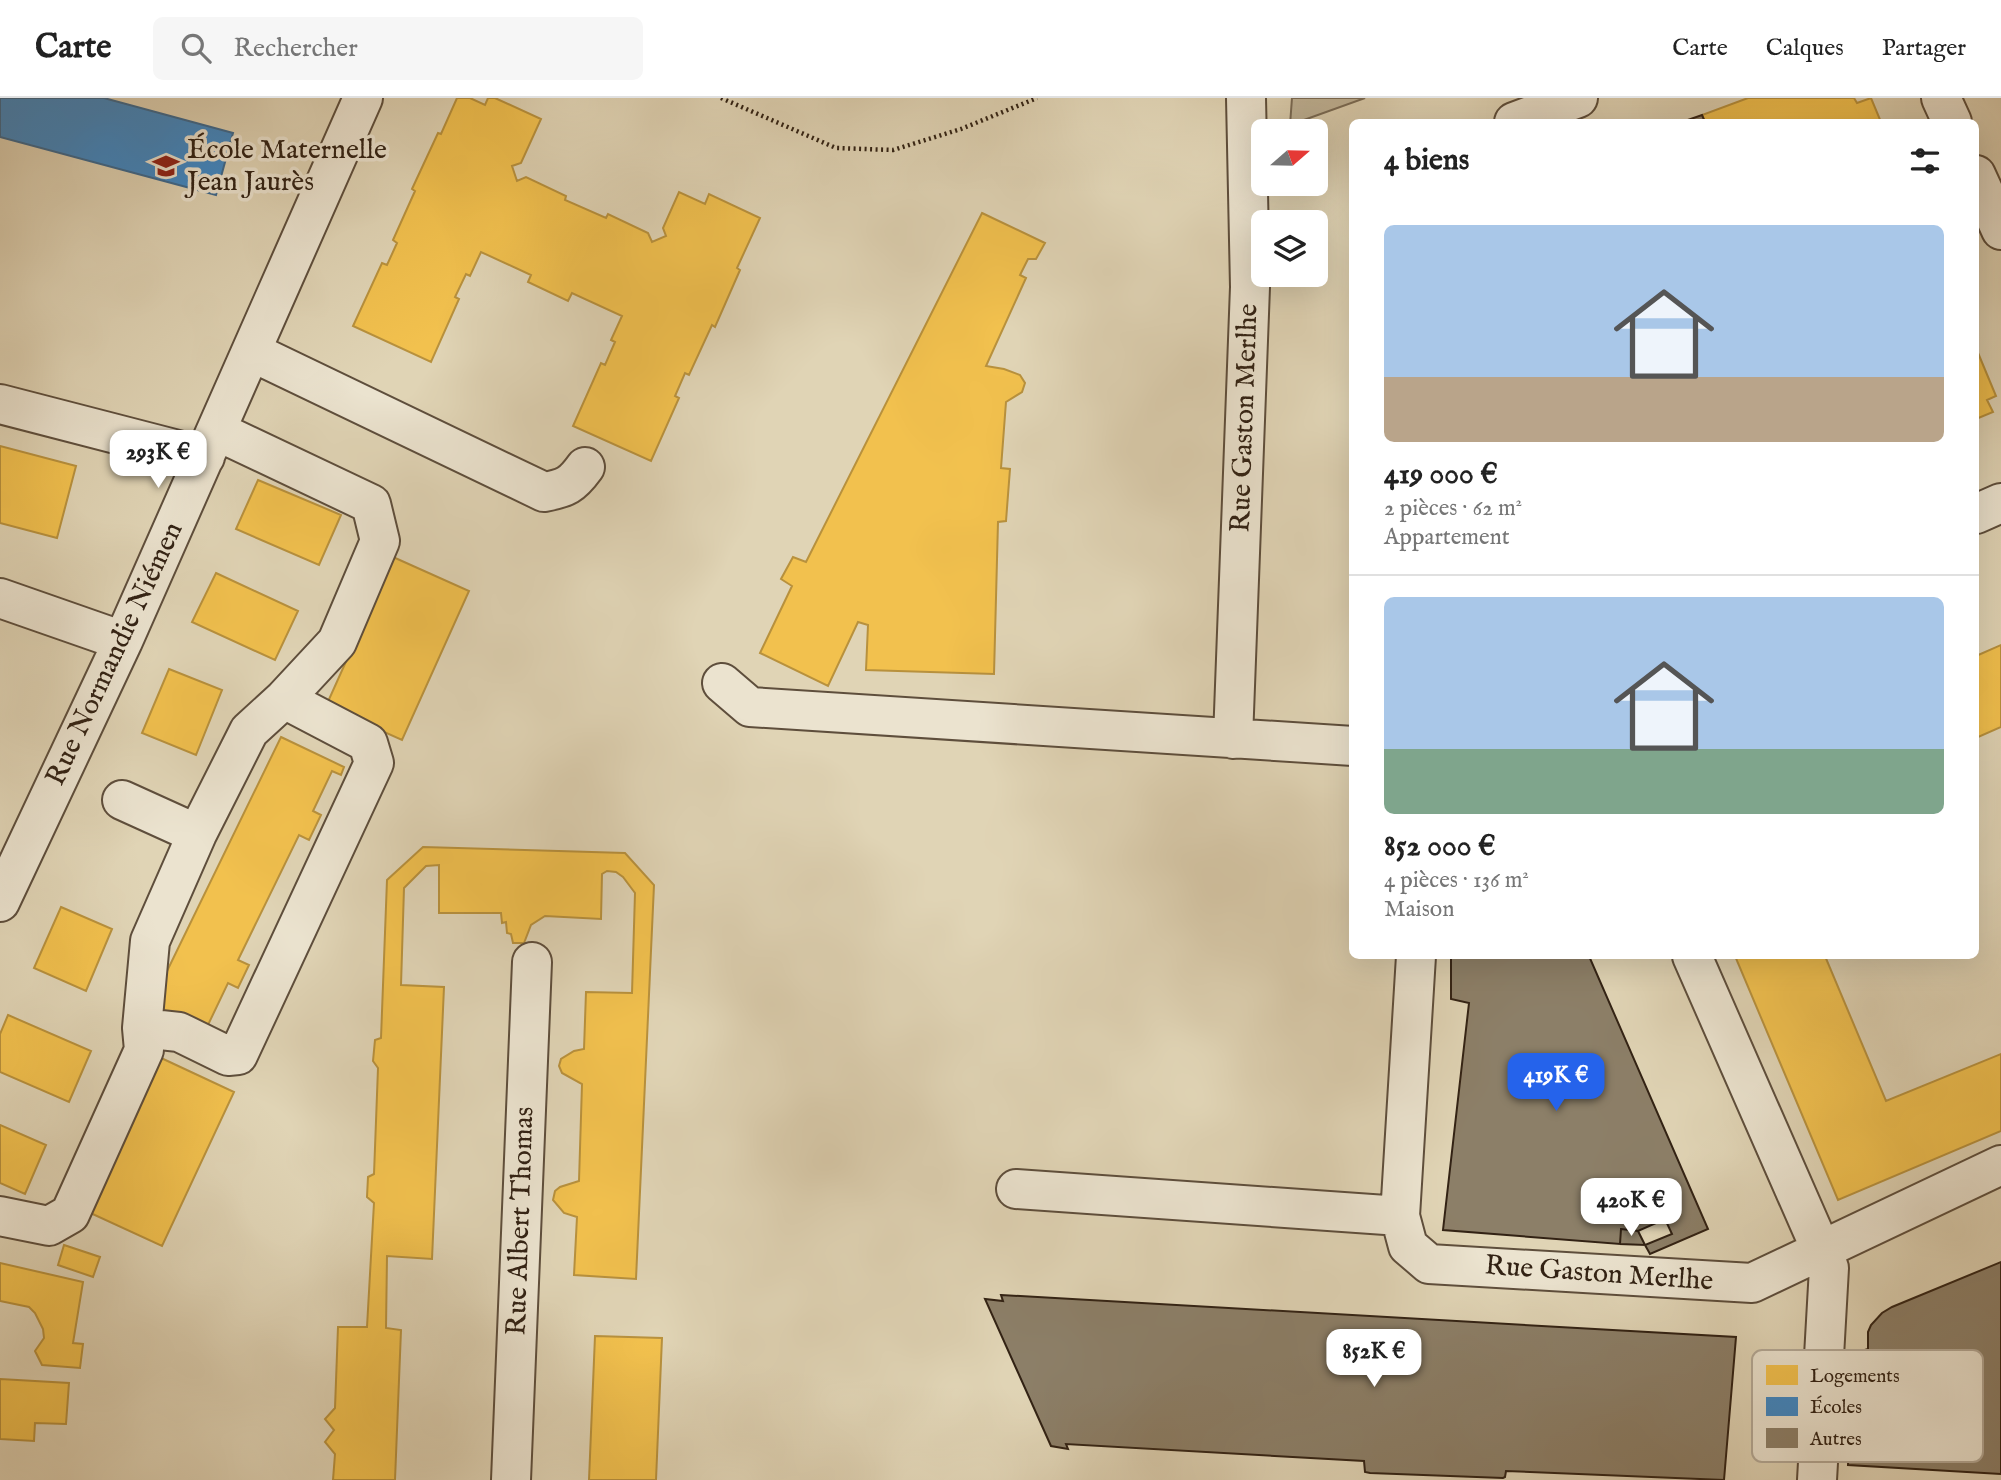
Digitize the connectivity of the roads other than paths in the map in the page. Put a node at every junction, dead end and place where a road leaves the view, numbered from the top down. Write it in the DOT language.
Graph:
graph roads {
  1 [pos="363,98"];
  2 [pos="1246,98"];
  3 [pos="1578,98"];
  4 [pos="1941,98"];
  5 [pos="1522,119"];
  6 [pos="1951,119"];
  7 [pos="1979,182"];
  8 [pos="2001,230"];
  9 [pos="252,352"];
  10 [pos="0,404"];
  11 [pos="211,444"];
  12 [pos="585,467"];
  13 [pos="2001,503"];
  14 [pos="1979,513"];
  15 [pos="0,598"];
  16 [pos="123,640"];
  17 [pos="722,683"];
  18 [pos="284,699"];
  19 [pos="1233,738"];
  20 [pos="1349,746"];
  21 [pos="122,800"];
  22 [pos="198,834"];
  23 [pos="0,902"];
  24 [pos="1416,959"];
  25 [pos="1693,959"];
  26 [pos="532,962"];
  27 [pos="142,1028"];
  28 [pos="2001,1165"];
  29 [pos="1017,1189"];
  30 [pos="0,1216"];
  31 [pos="1400,1216"];
  32 [pos="1821,1251"];
  33 [pos="1824,1350"];
  34 [pos="1817,1462"];
  35 [pos="511,1480"];
  36 [pos="1816,1480"];
  1 -- 9 [label="street, Rue Normandie Niémen"];
  2 -- 19 [label="street, Rue Gaston Merlhe"];
  3 -- 5 [label="street"];
  4 -- 6 [label="street"];
  7 -- 8 [label="street"];
  9 -- 11 [label="street, Rue Normandie Niémen"];
  9 -- 12 [label="street"];
  10 -- 11 [label="street"];
  11 -- 16 [label="street, Rue Normandie Niémen"];
  11 -- 18 [label="street"];
  13 -- 14 [label="street"];
  15 -- 16 [label="street"];
  16 -- 23 [label="street, Rue Normandie Niémen"];
  17 -- 19 [label="street"];
  18 -- 22 [label="street"];
  18 -- 27 [label="street"];
  19 -- 20 [label="street"];
  21 -- 22 [label="street"];
  22 -- 27 [label="street"];
  24 -- 31 [label="street, Rue Gaston Merlhe"];
  25 -- 32 [label="street"];
  26 -- 35 [label="street, Rue Albert Thomas"];
  27 -- 30 [label="street"];
  28 -- 32 [label="street, Rue Gaston Merlhe"];
  29 -- 31 [label="street"];
  31 -- 32 [label="street, Rue Gaston Merlhe"];
  32 -- 33 [label="street"];
  34 -- 36 [label="street"];
}
